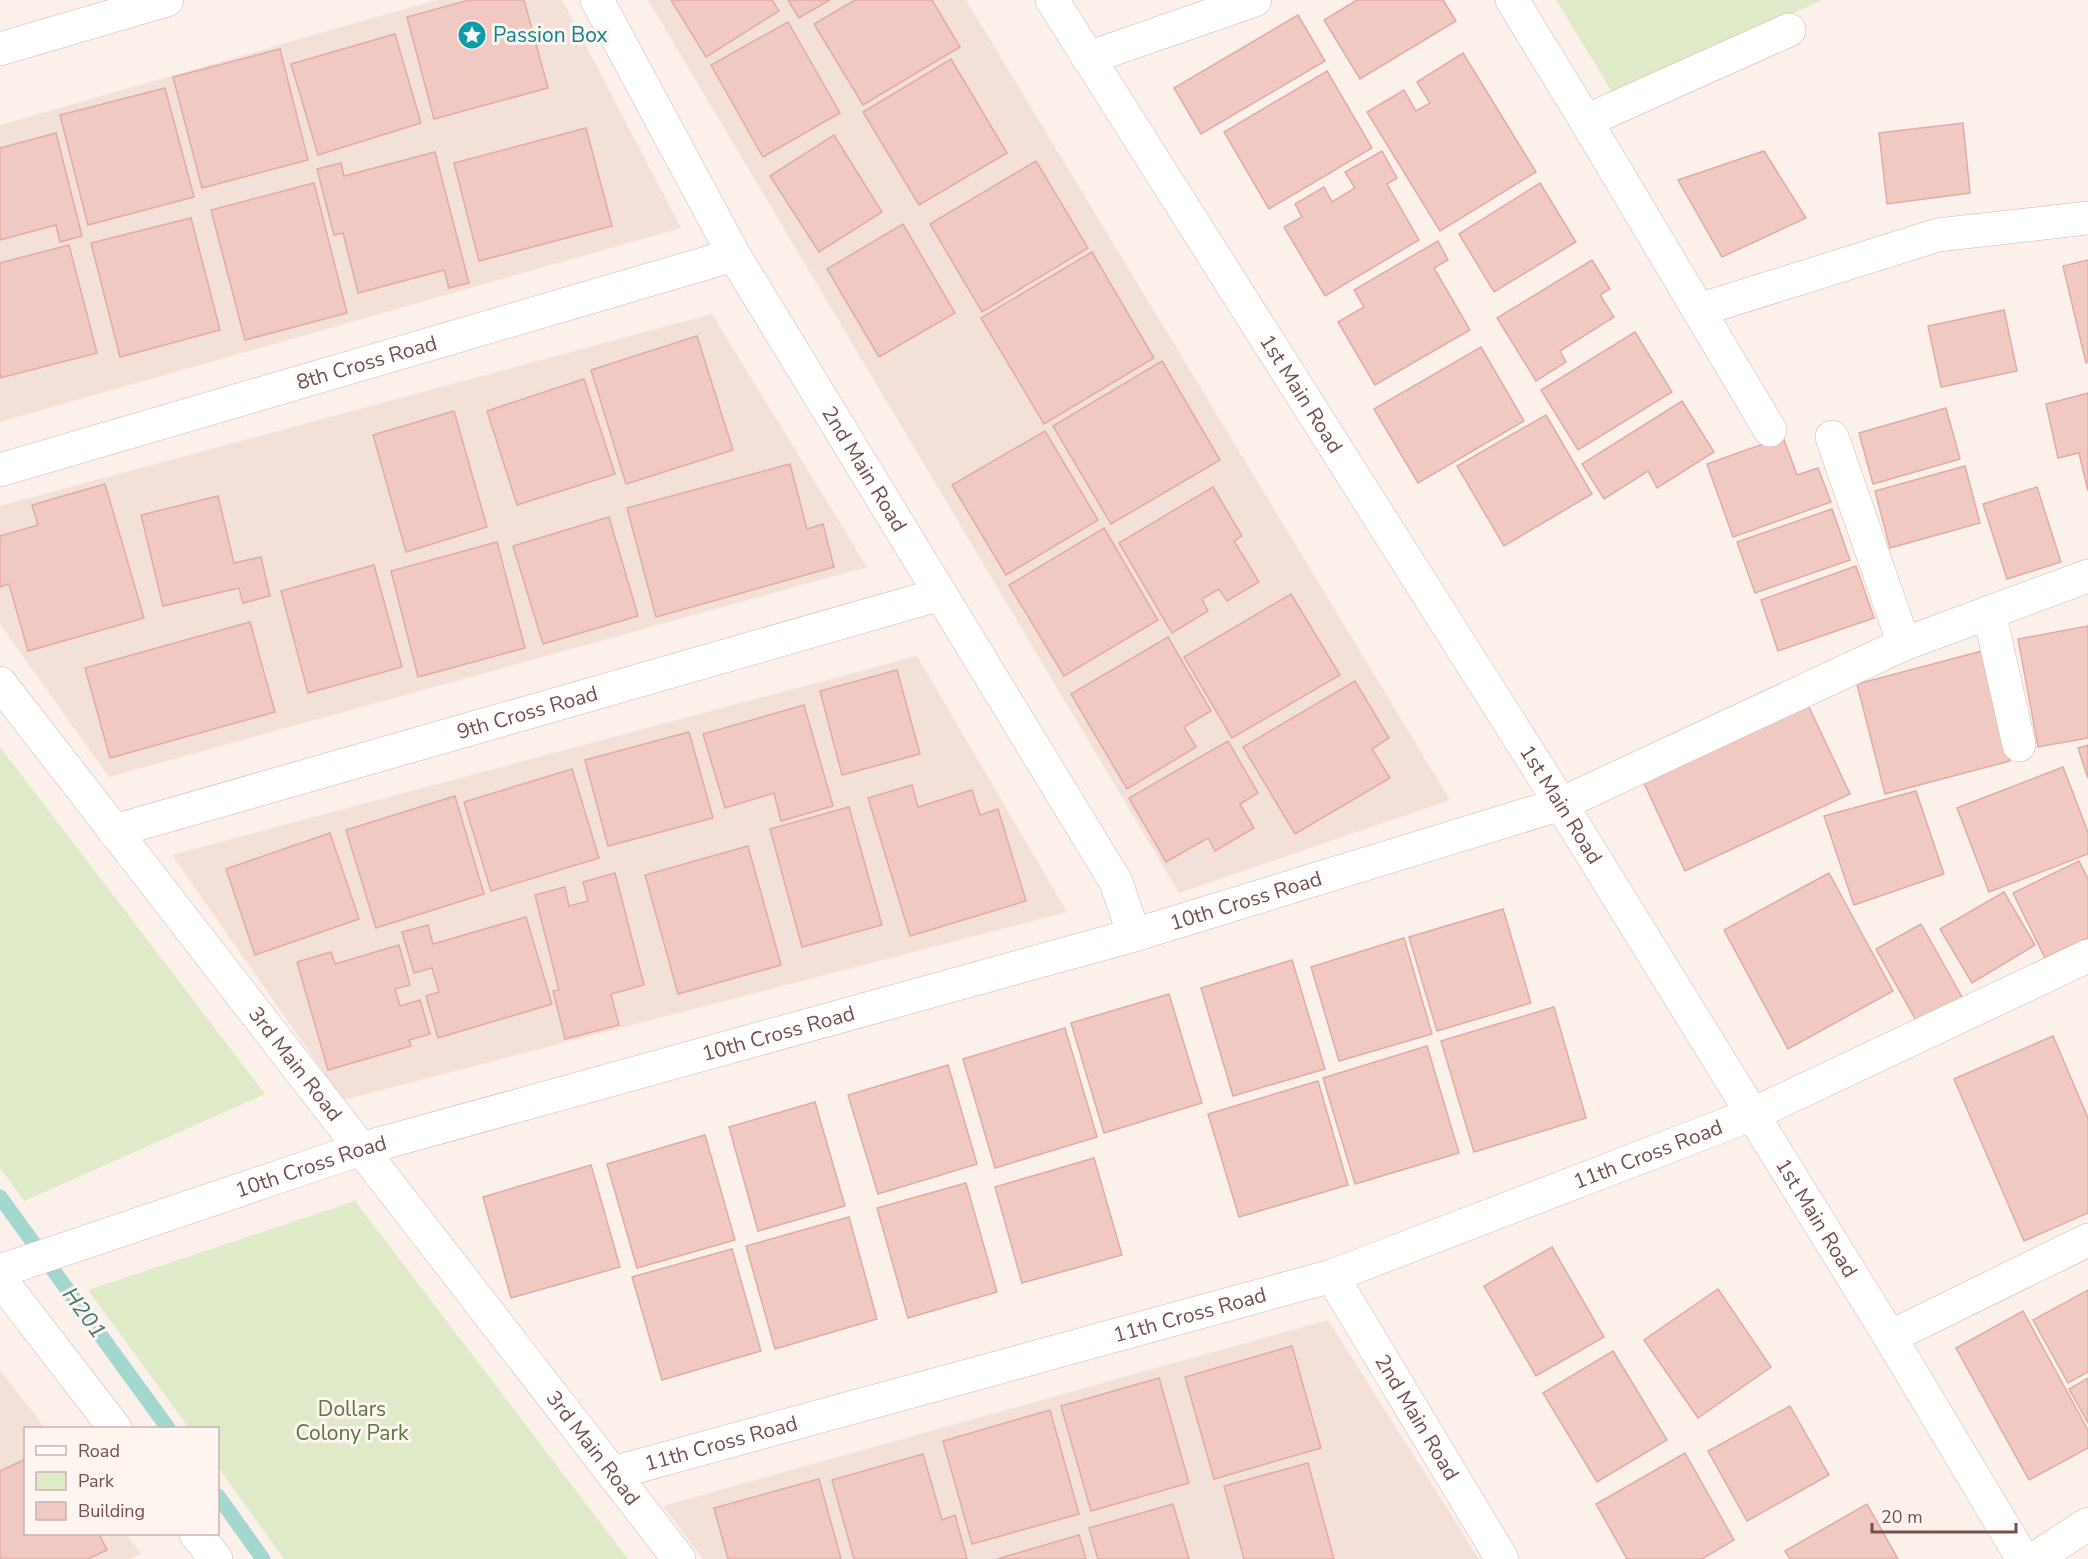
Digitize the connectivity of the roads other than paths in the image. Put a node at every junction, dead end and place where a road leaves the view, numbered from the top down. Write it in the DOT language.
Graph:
graph roads {
  1 [pos="167,0"];
  2 [pos="597,0"];
  3 [pos="1052,0"];
  4 [pos="1256,0"];
  5 [pos="1512,0"];
  6 [pos="1789,30"];
  7 [pos="0,50"];
  8 [pos="1088,58"];
  9 [pos="1586,121"];
  10 [pos="2088,218"];
  11 [pos="734,255"];
  12 [pos="1699,310"];
  13 [pos="1770,430"];
  14 [pos="1832,437"];
  15 [pos="0,470"];
  16 [pos="2088,576"];
  17 [pos="942,594"];
  18 [pos="1989,612"];
  19 [pos="1904,644"];
  20 [pos="0,683"];
  21 [pos="2019,745"];
  22 [pos="1561,804"];
  23 [pos="114,831"];
  24 [pos="1134,935"];
  25 [pos="2088,956"];
  26 [pos="1753,1114"];
  27 [pos="361,1149"];
  28 [pos="2088,1240"];
  29 [pos="0,1270"];
  30 [pos="1332,1276"];
  31 [pos="0,1279"];
  32 [pos="1890,1337"];
  33 [pos="114,1427"];
  34 [pos="613,1473"];
  35 [pos="2088,1524"];
  36 [pos="198,1535"];
  37 [pos="216,1559"];
  38 [pos="679,1559"];
  39 [pos="1502,1559"];
  40 [pos="2023,1559"];
  41 [pos="2034,1559"];
  1 -- 7 [label="street"];
  2 -- 11 [label="street, 2nd Main Road"];
  3 -- 8 [label="street, 1st Main Road"];
  4 -- 8 [label="street"];
  5 -- 9 [label="street"];
  6 -- 9 [label="street"];
  8 -- 22 [label="street, 1st Main Road"];
  9 -- 12 [label="street"];
  10 -- 12 [label="street"];
  11 -- 15 [label="street, 8th Cross Road"];
  11 -- 17 [label="street, 2nd Main Road"];
  12 -- 13 [label="street"];
  14 -- 19 [label="street"];
  16 -- 18 [label="street, 10th Cross Road"];
  17 -- 23 [label="street, 9th Cross Road"];
  17 -- 24 [label="street, 2nd Main Road"];
  18 -- 19 [label="street, 10th Cross Road"];
  18 -- 21 [label="street"];
  19 -- 22 [label="street, 10th Cross Road"];
  20 -- 23 [label="street, 3rd Main Road"];
  22 -- 24 [label="street, 10th Cross Road"];
  22 -- 26 [label="street, 1st Main Road"];
  23 -- 27 [label="street, 3rd Main Road"];
  24 -- 27 [label="street, 10th Cross Road"];
  25 -- 26 [label="street, 11th Cross Road"];
  26 -- 30 [label="street, 11th Cross Road"];
  26 -- 32 [label="street, 1st Main Road"];
  27 -- 29 [label="street, 10th Cross Road"];
  27 -- 34 [label="street, 3rd Main Road"];
  28 -- 32 [label="street"];
  30 -- 34 [label="street, 11th Cross Road"];
  30 -- 39 [label="street, 2nd Main Road"];
  31 -- 33 [label="street"];
  32 -- 40 [label="street, 1st Main Road"];
  34 -- 38 [label="street, 3rd Main Road"];
  35 -- 41 [label="street"];
  36 -- 37 [label="street"];
}
